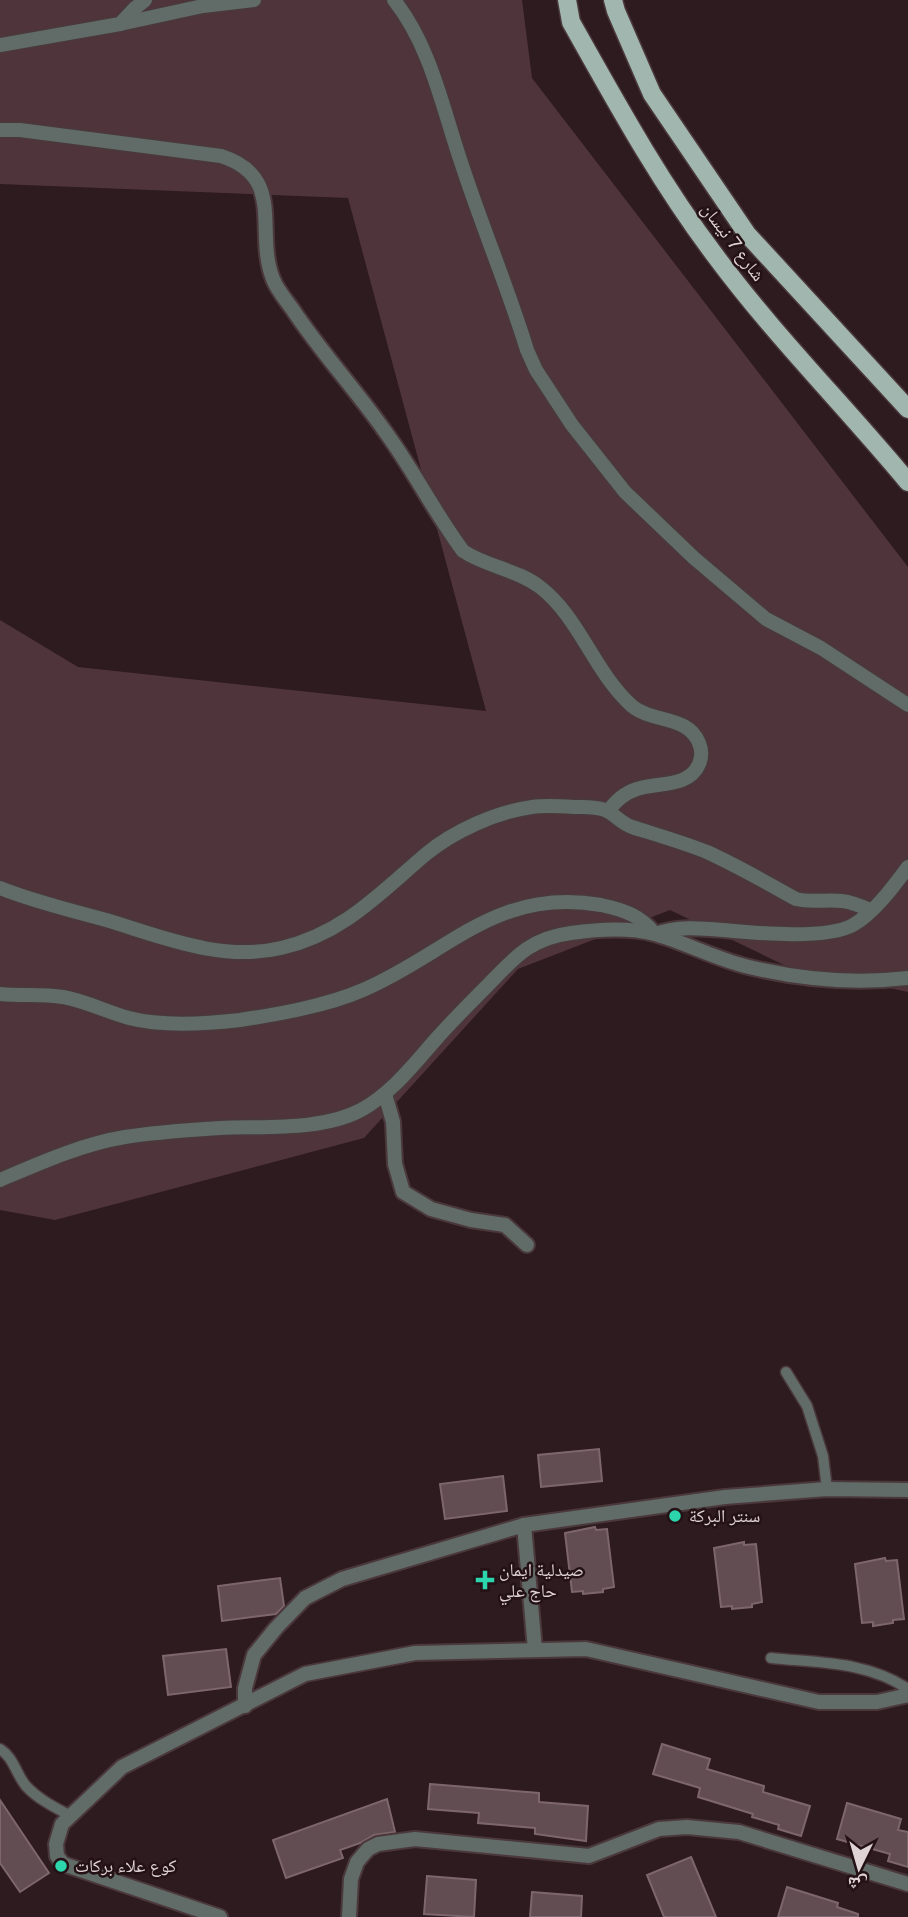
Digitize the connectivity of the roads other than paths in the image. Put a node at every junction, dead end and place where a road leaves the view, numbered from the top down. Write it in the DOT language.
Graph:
graph roads {
  1 [pos="145,0"];
  2 [pos="254,0"];
  3 [pos="394,0"];
  4 [pos="567,0"];
  5 [pos="613,0"];
  6 [pos="120,24"];
  7 [pos="0,45"];
  8 [pos="0,130"];
  9 [pos="908,410"];
  10 [pos="908,482"];
  11 [pos="908,705"];
  12 [pos="608,811"];
  13 [pos="908,867"];
  14 [pos="0,888"];
  15 [pos="870,910"];
  16 [pos="655,934"];
  17 [pos="908,978"];
  18 [pos="0,994"];
  19 [pos="385,1094"];
  20 [pos="0,1180"];
  21 [pos="527,1245"];
  22 [pos="786,1372"];
  23 [pos="827,1489"];
  24 [pos="908,1490"];
  25 [pos="524,1525"];
  26 [pos="536,1650"];
  27 [pos="771,1658"];
  28 [pos="908,1689"];
  29 [pos="908,1695"];
  30 [pos="245,1706"];
  31 [pos="0,1749"];
  32 [pos="69,1815"];
  33 [pos="908,1884"];
  34 [pos="220,1917"];
  35 [pos="349,1917"];
  1 -- 6 [label="street"];
  2 -- 6 [label="street"];
  3 -- 11 [label="street"];
  4 -- 10 [label="main road, شارع 7 نيسان"];
  5 -- 9 [label="main road, شارع 7 نيسان"];
  6 -- 7 [label="street"];
  8 -- 12 [label="street"];
  12 -- 14 [label="street"];
  12 -- 15 [label="street"];
  13 -- 15 [label="street"];
  15 -- 16 [label="street"];
  16 -- 17 [label="street"];
  16 -- 18 [label="street"];
  16 -- 19 [label="street"];
  19 -- 20 [label="street"];
  19 -- 21 [label="street"];
  22 -- 23 [label="lane"];
  23 -- 24 [label="street"];
  23 -- 25 [label="street"];
  25 -- 26 [label="street"];
  25 -- 30 [label="street"];
  26 -- 29 [label="street"];
  26 -- 30 [label="street"];
  27 -- 28 [label="lane"];
  30 -- 32 [label="street"];
  31 -- 32 [label="lane"];
  32 -- 34 [label="street"];
  33 -- 35 [label="street"];
}
